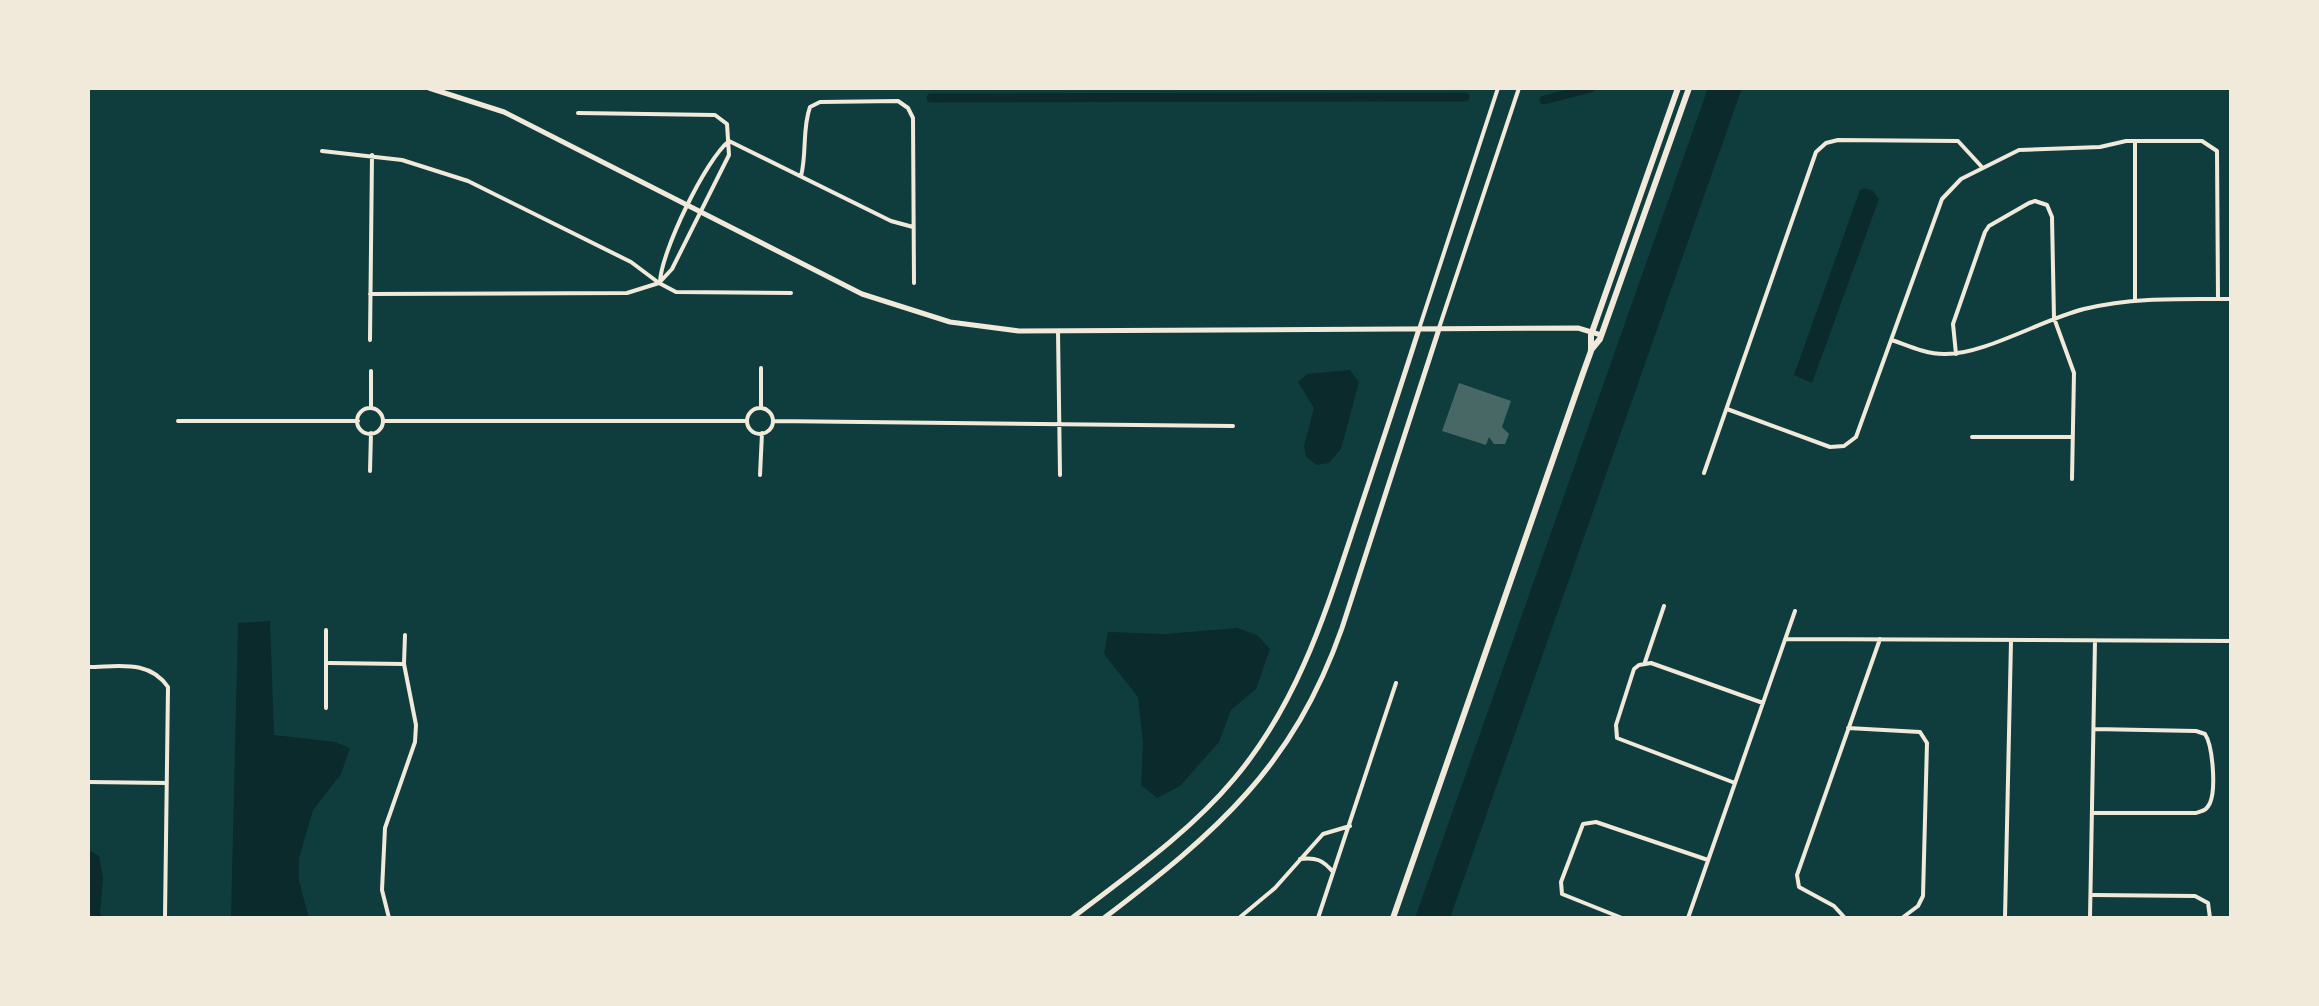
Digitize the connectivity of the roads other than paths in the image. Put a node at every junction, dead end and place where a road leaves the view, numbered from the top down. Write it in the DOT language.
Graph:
graph roads {
  1 [pos="429,88"];
  2 [pos="1498,88"];
  3 [pos="1518,88"];
  4 [pos="1678,88"];
  5 [pos="1689,88"];
  6 [pos="578,113"];
  7 [pos="729,141"];
  8 [pos="2135,141"];
  9 [pos="322,152"];
  10 [pos="372,155"];
  11 [pos="713,158"];
  12 [pos="724,164"];
  13 [pos="1982,168"];
  14 [pos="801,176"];
  15 [pos="688,206"];
  16 [pos="701,210"];
  17 [pos="913,227"];
  18 [pos="666,252"];
  19 [pos="678,258"];
  20 [pos="660,283"];
  21 [pos="914,283"];
  22 [pos="370,294"];
  23 [pos="792,294"];
  24 [pos="2218,299"];
  25 [pos="2232,299"];
  26 [pos="2135,300"];
  27 [pos="2054,318"];
  28 [pos="1419,328"];
  29 [pos="1439,328"];
  30 [pos="1058,331"];
  31 [pos="1597,333"];
  32 [pos="370,340"];
  33 [pos="1891,340"];
  34 [pos="1956,354"];
  35 [pos="761,368"];
  36 [pos="370,371"];
  37 [pos="371,408"];
  38 [pos="761,408"];
  39 [pos="1728,409"];
  40 [pos="358,420"];
  41 [pos="178,421"];
  42 [pos="384,421"];
  43 [pos="773,421"];
  44 [pos="747,422"];
  45 [pos="1060,424"];
  46 [pos="1234,426"];
  47 [pos="371,434"];
  48 [pos="762,434"];
  49 [pos="1972,437"];
  50 [pos="2073,437"];
  51 [pos="370,471"];
  52 [pos="1704,473"];
  53 [pos="760,474"];
  54 [pos="1060,475"];
  55 [pos="2072,479"];
  56 [pos="1664,606"];
  57 [pos="1795,612"];
  58 [pos="326,630"];
  59 [pos="405,636"];
  60 [pos="1786,639"];
  61 [pos="1880,639"];
  62 [pos="2011,641"];
  63 [pos="2095,641"];
  64 [pos="2232,642"];
  65 [pos="327,662"];
  66 [pos="1645,662"];
  67 [pos="404,664"];
  68 [pos="88,667"];
  69 [pos="1396,683"];
  70 [pos="1763,703"];
  71 [pos="326,708"];
  72 [pos="1848,728"];
  73 [pos="2094,729"];
  74 [pos="88,782"];
  75 [pos="167,782"];
  76 [pos="1735,783"];
  77 [pos="2094,813"];
  78 [pos="1350,826"];
  79 [pos="1300,859"];
  80 [pos="1708,860"];
  81 [pos="1333,872"];
  82 [pos="2093,894"];
  83 [pos="165,918"];
  84 [pos="389,918"];
  85 [pos="1072,918"];
  86 [pos="1104,918"];
  87 [pos="1239,918"];
  88 [pos="1318,918"];
  89 [pos="1393,918"];
  90 [pos="1622,918"];
  91 [pos="1688,918"];
  92 [pos="1845,918"];
  93 [pos="1902,918"];
  94 [pos="2005,918"];
  95 [pos="2090,918"];
  96 [pos="2210,918"];
  1 -- 15 [label="street"];
  2 -- 28 [label="street"];
  3 -- 29 [label="street"];
  4 -- 31 [label="main road"];
  5 -- 31 [label="main road"];
  6 -- 7 [label="street"];
  7 -- 11 [label="street"];
  7 -- 12 [label="street"];
  7 -- 14 [label="street"];
  8 -- 13 [label="street"];
  8 -- 24 [label="street"];
  8 -- 26 [label="street"];
  9 -- 10 [label="street"];
  10 -- 20 [label="street"];
  10 -- 22 [label="street"];
  11 -- 12 [label="street"];
  11 -- 15 [label="street"];
  12 -- 16 [label="street"];
  13 -- 33 [label="street"];
  13 -- 39 [label="street"];
  14 -- 17 [label="street"];
  14 -- 17 [label="street"];
  15 -- 16 [label="street"];
  15 -- 18 [label="street"];
  16 -- 19 [label="street"];
  16 -- 30 [label="street"];
  17 -- 21 [label="street"];
  18 -- 19 [label="street"];
  18 -- 20 [label="street"];
  19 -- 20 [label="street"];
  20 -- 22 [label="street"];
  20 -- 23 [label="street"];
  22 -- 32 [label="street"];
  24 -- 25 [label="street"];
  24 -- 26 [label="street"];
  26 -- 27 [label="street"];
  27 -- 34 [label="street"];
  27 -- 34 [label="street"];
  27 -- 50 [label="street"];
  28 -- 29 [label="street"];
  28 -- 30 [label="street"];
  28 -- 85 [label="street"];
  29 -- 31 [label="street"];
  29 -- 86 [label="street"];
  30 -- 45 [label="street"];
  31 -- 89 [label="main road"];
  33 -- 34 [label="street"];
  33 -- 39 [label="street"];
  35 -- 38 [label="street"];
  36 -- 37 [label="street"];
  37 -- 40 [label="street"];
  37 -- 42 [label="street"];
  38 -- 43 [label="street"];
  38 -- 44 [label="street"];
  39 -- 52 [label="street"];
  40 -- 41 [label="street"];
  40 -- 47 [label="street"];
  42 -- 44 [label="street"];
  42 -- 47 [label="street"];
  43 -- 45 [label="street"];
  43 -- 48 [label="street"];
  44 -- 48 [label="street"];
  45 -- 46 [label="street"];
  45 -- 54 [label="street"];
  47 -- 51 [label="street"];
  48 -- 53 [label="street"];
  49 -- 50 [label="street"];
  50 -- 55 [label="street"];
  56 -- 66 [label="street"];
  57 -- 60 [label="street"];
  58 -- 65 [label="street"];
  59 -- 67 [label="street"];
  60 -- 61 [label="street"];
  60 -- 70 [label="street"];
  61 -- 62 [label="street"];
  61 -- 72 [label="street"];
  62 -- 63 [label="street"];
  62 -- 94 [label="street"];
  63 -- 64 [label="street"];
  63 -- 73 [label="street"];
  65 -- 67 [label="street"];
  65 -- 71 [label="street"];
  66 -- 70 [label="street"];
  66 -- 76 [label="street"];
  67 -- 84 [label="street"];
  68 -- 75 [label="street"];
  69 -- 78 [label="street"];
  70 -- 76 [label="street"];
  72 -- 92 [label="street"];
  72 -- 93 [label="street"];
  73 -- 77 [label="street"];
  73 -- 77 [label="street"];
  74 -- 75 [label="street"];
  75 -- 83 [label="street"];
  76 -- 80 [label="street"];
  77 -- 82 [label="street"];
  78 -- 79 [label="street"];
  78 -- 81 [label="street"];
  79 -- 81 [label="street"];
  79 -- 87 [label="street"];
  80 -- 90 [label="street"];
  80 -- 91 [label="street"];
  81 -- 88 [label="street"];
  82 -- 95 [label="street"];
  82 -- 96 [label="street"];
}
